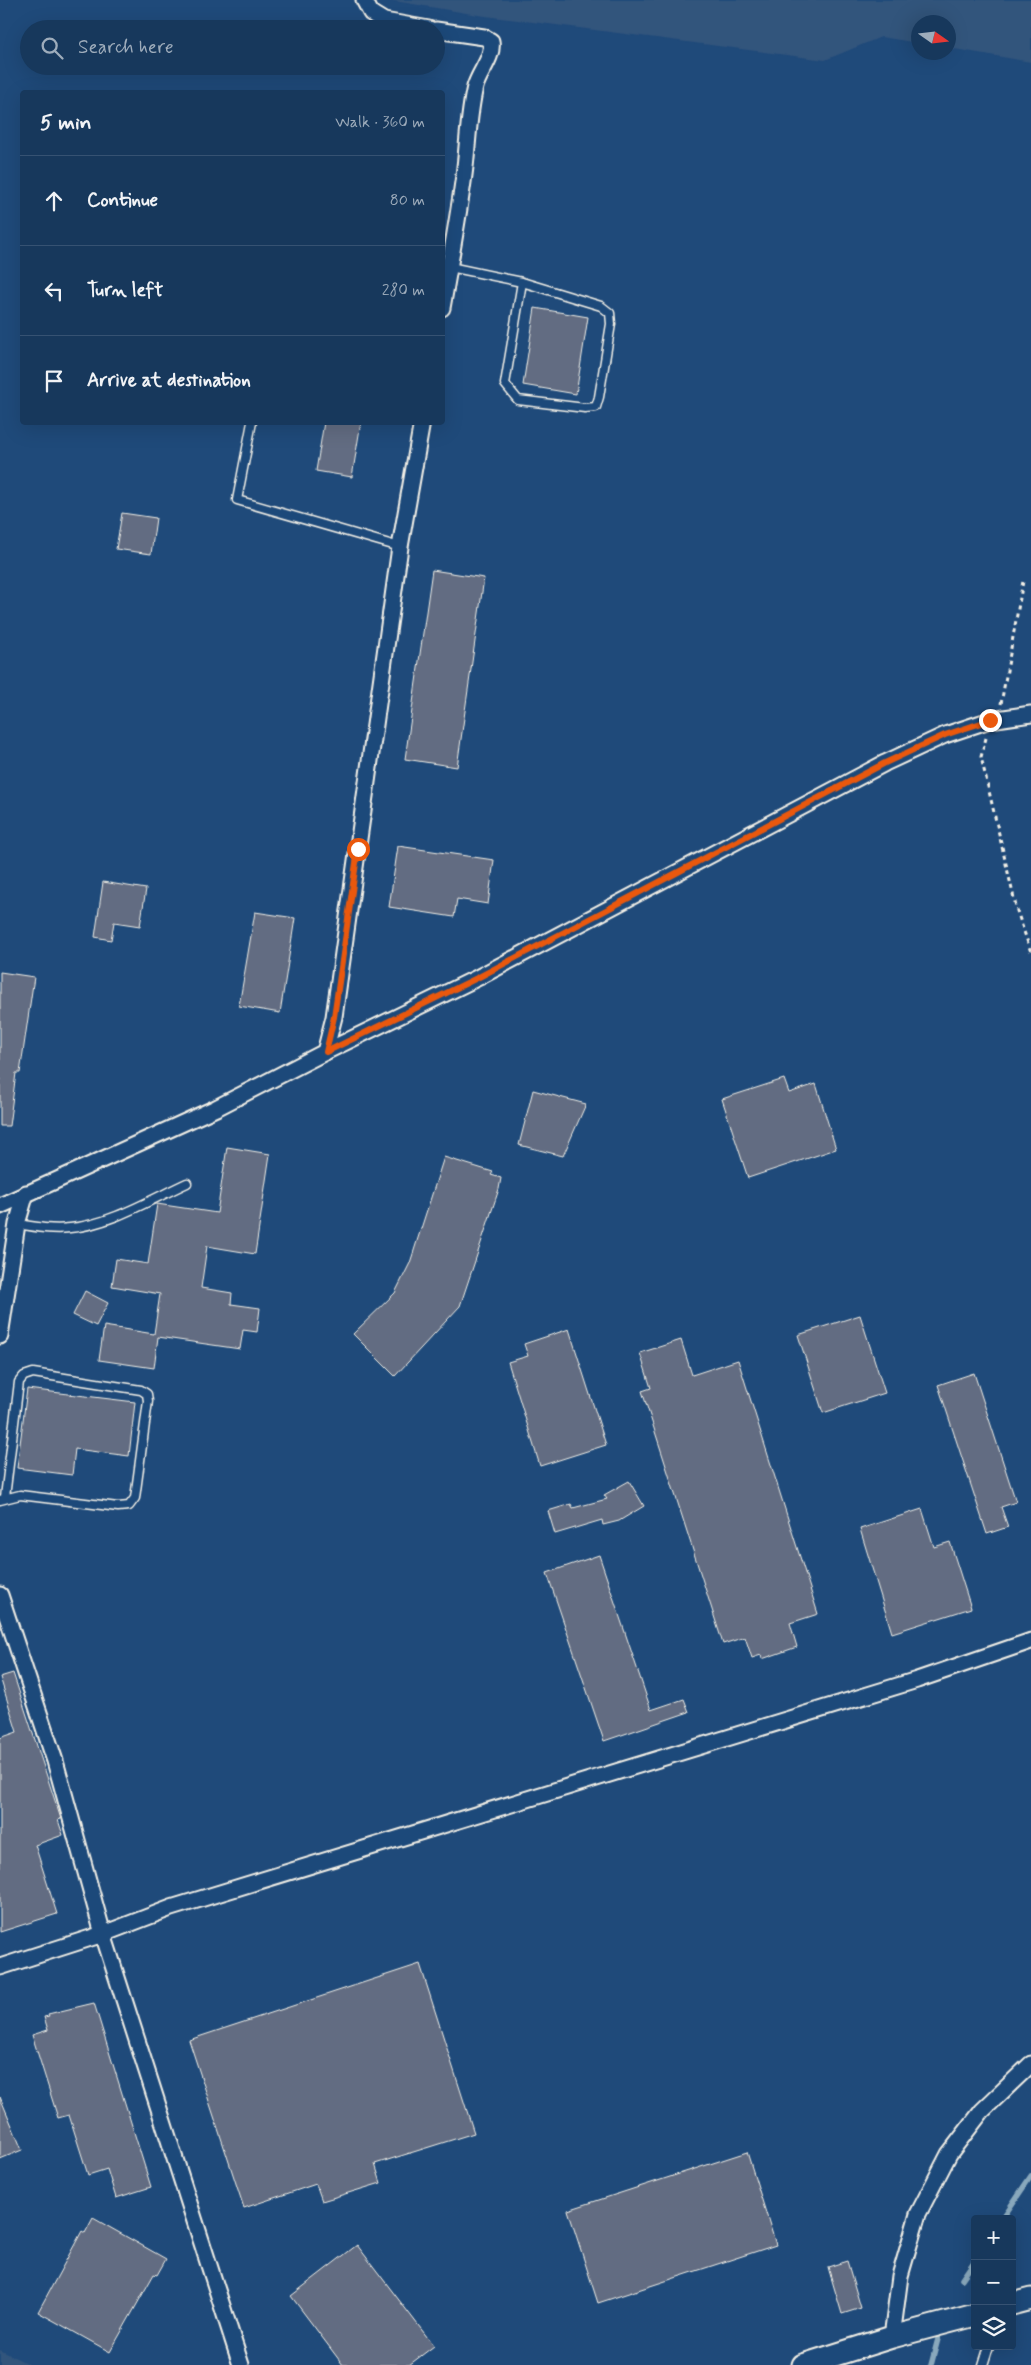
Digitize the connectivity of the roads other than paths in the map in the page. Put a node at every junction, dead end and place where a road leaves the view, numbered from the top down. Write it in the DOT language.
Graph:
graph roads {
  1 [pos="364,0"];
  2 [pos="382,20"];
  3 [pos="445,31"];
  4 [pos="450,268"];
  5 [pos="522,282"];
  6 [pos="445,293"];
  7 [pos="251,425"];
  8 [pos="421,425"];
  9 [pos="400,547"];
  10 [pos="1031,714"];
  11 [pos="326,1052"];
  12 [pos="188,1183"];
  13 [pos="26,1193"];
  14 [pos="0,1206"];
  15 [pos="17,1224"];
  16 [pos="0,1336"];
  17 [pos="3,1499"];
  18 [pos="0,1595"];
  19 [pos="1031,1641"];
  20 [pos="103,1934"];
  21 [pos="0,1967"];
  22 [pos="1031,2064"];
  23 [pos="1031,2299"];
  24 [pos="1016,2303"];
  25 [pos="971,2316"];
  26 [pos="892,2337"];
  27 [pos="988,2350"];
  28 [pos="241,2365"];
  29 [pos="803,2365"];
  30 [pos="982,2365"];
  1 -- 2 [label="street"];
  3 -- 4 [label="street"];
  4 -- 5 [label="lane"];
  4 -- 6 [label="street"];
  5 -- 5 [label="lane"];
  7 -- 9 [label="lane"];
  8 -- 9 [label="street"];
  9 -- 11 [label="street"];
  10 -- 11 [label="street"];
  11 -- 13 [label="street"];
  12 -- 15 [label="lane"];
  13 -- 14 [label="street"];
  13 -- 15 [label="street"];
  15 -- 16 [label="street"];
  17 -- 17 [label="lane"];
  18 -- 20 [label="street"];
  19 -- 20 [label="street"];
  20 -- 21 [label="street"];
  20 -- 28 [label="street"];
  22 -- 26 [label="street"];
  23 -- 24 [label="main road"];
  25 -- 26 [label="main road"];
  26 -- 29 [label="main road"];
  27 -- 30 [label="lane"];
}
